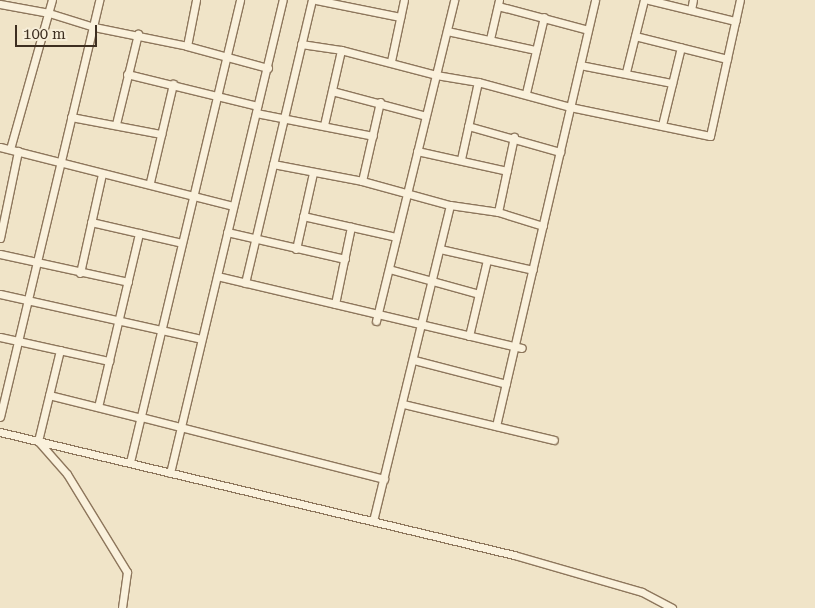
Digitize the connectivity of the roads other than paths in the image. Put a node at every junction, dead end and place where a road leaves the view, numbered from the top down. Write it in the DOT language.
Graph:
graph roads {
  1 [pos="52,0"];
  2 [pos="99,0"];
  3 [pos="194,0"];
  4 [pos="240,0"];
  5 [pos="282,0"];
  6 [pos="312,0"];
  7 [pos="316,0"];
  8 [pos="404,0"];
  9 [pos="454,0"];
  10 [pos="594,0"];
  11 [pos="644,0"];
  12 [pos="648,0"];
  13 [pos="693,0"];
  14 [pos="740,0"];
  15 [pos="354,3"];
  16 [pos="498,3"];
  17 [pos="0,4"];
  18 [pos="691,10"];
  19 [pos="48,13"];
  20 [pos="544,16"];
  21 [pos="400,17"];
  22 [pos="735,21"];
  23 [pos="94,28"];
  24 [pos="588,30"];
  25 [pos="447,31"];
  26 [pos="138,34"];
  27 [pos="635,36"];
  28 [pos="490,39"];
  29 [pos="302,44"];
  30 [pos="187,46"];
  31 [pos="681,48"];
  32 [pos="341,50"];
  33 [pos="536,50"];
  34 [pos="227,59"];
  35 [pos="727,59"];
  36 [pos="391,61"];
  37 [pos="580,65"];
  38 [pos="268,68"];
  39 [pos="626,72"];
  40 [pos="127,74"];
  41 [pos="436,75"];
  42 [pos="478,82"];
  43 [pos="672,83"];
  44 [pos="173,84"];
  45 [pos="332,92"];
  46 [pos="526,93"];
  47 [pos="217,97"];
  48 [pos="380,102"];
  49 [pos="570,107"];
  50 [pos="256,109"];
  51 [pos="426,116"];
  52 [pos="71,117"];
  53 [pos="284,119"];
  54 [pos="116,124"];
  55 [pos="662,124"];
  56 [pos="324,125"];
  57 [pos="468,126"];
  58 [pos="161,134"];
  59 [pos="373,136"];
  60 [pos="514,137"];
  61 [pos="0,147"];
  62 [pos="10,149"];
  63 [pos="18,151"];
  64 [pos="417,151"];
  65 [pos="560,152"];
  66 [pos="461,159"];
  67 [pos="60,164"];
  68 [pos="273,164"];
  69 [pos="507,171"];
  70 [pos="313,173"];
  71 [pos="102,174"];
  72 [pos="362,181"];
  73 [pos="150,182"];
  74 [pos="407,194"];
  75 [pos="193,196"];
  76 [pos="4,203"];
  77 [pos="450,204"];
  78 [pos="233,206"];
  79 [pos="498,212"];
  80 [pos="303,216"];
  81 [pos="91,222"];
  82 [pos="543,226"];
  83 [pos="351,227"];
  84 [pos="227,232"];
  85 [pos="139,233"];
  86 [pos="0,238"];
  87 [pos="396,238"];
  88 [pos="255,240"];
  89 [pos="182,242"];
  90 [pos="296,248"];
  91 [pos="440,249"];
  92 [pos="0,254"];
  93 [pos="345,259"];
  94 [pos="487,260"];
  95 [pos="37,262"];
  96 [pos="389,269"];
  97 [pos="533,270"];
  98 [pos="80,272"];
  99 [pos="217,276"];
  100 [pos="433,281"];
  101 [pos="128,282"];
  102 [pos="245,283"];
  103 [pos="0,294"];
  104 [pos="479,294"];
  105 [pos="27,300"];
  106 [pos="335,304"];
  107 [pos="377,318"];
  108 [pos="119,321"];
  109 [pos="423,325"];
  110 [pos="162,330"];
  111 [pos="469,336"];
  112 [pos="0,337"];
  113 [pos="201,339"];
  114 [pos="18,341"];
  115 [pos="519,348"];
  116 [pos="60,350"];
  117 [pos="414,360"];
  118 [pos="109,361"];
  119 [pos="506,384"];
  120 [pos="50,395"];
  121 [pos="403,404"];
  122 [pos="98,407"];
  123 [pos="0,417"];
  124 [pos="141,418"];
  125 [pos="496,426"];
  126 [pos="181,428"];
  127 [pos="0,432"];
  128 [pos="554,440"];
  129 [pos="38,441"];
  130 [pos="130,462"];
  131 [pos="170,473"];
  132 [pos="384,480"];
  133 [pos="373,522"];
  134 [pos="122,608"];
  135 [pos="672,608"];
  1 -- 19 [label="street"];
  2 -- 23 [label="street"];
  3 -- 30 [label="street"];
  4 -- 34 [label="street"];
  5 -- 38 [label="street"];
  6 -- 29 [label="street"];
  7 -- 15 [label="street"];
  8 -- 21 [label="street"];
  9 -- 25 [label="street"];
  10 -- 24 [label="street"];
  11 -- 27 [label="street"];
  12 -- 18 [label="street"];
  13 -- 18 [label="street"];
  14 -- 22 [label="street"];
  15 -- 21 [label="street"];
  16 -- 20 [label="street"];
  16 -- 28 [label="street"];
  17 -- 19 [label="street"];
  18 -- 22 [label="street"];
  19 -- 23 [label="street"];
  19 -- 62 [label="street"];
  20 -- 24 [label="street"];
  20 -- 33 [label="street"];
  21 -- 36 [label="street"];
  22 -- 35 [label="street"];
  23 -- 26 [label="street"];
  23 -- 52 [label="street"];
  24 -- 37 [label="street"];
  25 -- 28 [label="street"];
  25 -- 41 [label="street"];
  26 -- 30 [label="street"];
  26 -- 40 [label="street"];
  27 -- 31 [label="street"];
  27 -- 39 [label="street"];
  28 -- 33 [label="street"];
  29 -- 32 [label="street"];
  29 -- 53 [label="street"];
  30 -- 34 [label="street"];
  31 -- 35 [label="street"];
  31 -- 43 [label="street"];
  32 -- 36 [label="street"];
  32 -- 45 [label="street"];
  33 -- 46 [label="street"];
  34 -- 38 [label="street"];
  34 -- 47 [label="street"];
  35 -- 55 [label="street"];
  36 -- 41 [label="street"];
  37 -- 39 [label="street"];
  37 -- 49 [label="street"];
  38 -- 50 [label="street"];
  39 -- 43 [label="street"];
  40 -- 44 [label="street"];
  40 -- 54 [label="street"];
  41 -- 42 [label="street"];
  41 -- 51 [label="street"];
  42 -- 46 [label="street"];
  42 -- 57 [label="street"];
  43 -- 55 [label="street"];
  44 -- 47 [label="street"];
  44 -- 58 [label="street"];
  45 -- 48 [label="street"];
  45 -- 56 [label="street"];
  46 -- 49 [label="street"];
  47 -- 50 [label="street"];
  47 -- 75 [label="street"];
  48 -- 51 [label="street"];
  48 -- 59 [label="street"];
  49 -- 55 [label="street"];
  49 -- 65 [label="street"];
  50 -- 53 [label="street"];
  50 -- 78 [label="street"];
  51 -- 64 [label="street"];
  52 -- 54 [label="street"];
  52 -- 67 [label="street"];
  53 -- 56 [label="street"];
  53 -- 68 [label="street"];
  54 -- 58 [label="street"];
  56 -- 59 [label="street"];
  57 -- 60 [label="street"];
  57 -- 66 [label="street"];
  58 -- 73 [label="street"];
  59 -- 72 [label="street"];
  60 -- 65 [label="street"];
  60 -- 69 [label="street"];
  61 -- 62 [label="street"];
  62 -- 63 [label="street"];
  63 -- 67 [label="street"];
  63 -- 76 [label="street"];
  64 -- 66 [label="street"];
  64 -- 74 [label="street"];
  65 -- 82 [label="street"];
  66 -- 69 [label="street"];
  67 -- 71 [label="street"];
  67 -- 95 [label="street"];
  68 -- 70 [label="street"];
  68 -- 88 [label="street"];
  69 -- 79 [label="street"];
  70 -- 72 [label="street"];
  70 -- 80 [label="street"];
  71 -- 73 [label="street"];
  71 -- 81 [label="street"];
  72 -- 74 [label="street"];
  73 -- 75 [label="street"];
  74 -- 77 [label="street"];
  74 -- 87 [label="street"];
  75 -- 78 [label="street"];
  75 -- 89 [label="street"];
  76 -- 86 [label="street"];
  77 -- 79 [label="street"];
  77 -- 91 [label="street"];
  78 -- 84 [label="street"];
  79 -- 82 [label="street"];
  80 -- 83 [label="street"];
  80 -- 90 [label="street"];
  81 -- 85 [label="street"];
  81 -- 98 [label="street"];
  82 -- 97 [label="street"];
  83 -- 87 [label="street"];
  83 -- 93 [label="street"];
  84 -- 88 [label="street"];
  84 -- 99 [label="street"];
  85 -- 89 [label="street"];
  85 -- 101 [label="street"];
  87 -- 96 [label="street"];
  88 -- 90 [label="street"];
  88 -- 102 [label="street"];
  89 -- 110 [label="street"];
  90 -- 93 [label="street"];
  91 -- 94 [label="street"];
  91 -- 100 [label="street"];
  92 -- 95 [label="street"];
  93 -- 106 [label="street"];
  94 -- 97 [label="street"];
  94 -- 104 [label="street"];
  95 -- 98 [label="street"];
  95 -- 105 [label="street"];
  96 -- 100 [label="street"];
  96 -- 107 [label="street"];
  97 -- 115 [label="street"];
  98 -- 101 [label="street"];
  99 -- 102 [label="street"];
  99 -- 113 [label="street"];
  100 -- 104 [label="street"];
  100 -- 109 [label="street"];
  101 -- 108 [label="street"];
  102 -- 106 [label="street"];
  103 -- 105 [label="street"];
  104 -- 111 [label="street"];
  105 -- 108 [label="street"];
  105 -- 114 [label="street"];
  106 -- 107 [label="street"];
  107 -- 109 [label="street"];
  108 -- 110 [label="street"];
  108 -- 118 [label="street"];
  109 -- 111 [label="street"];
  109 -- 117 [label="street"];
  110 -- 113 [label="street"];
  110 -- 124 [label="street"];
  111 -- 115 [label="street"];
  112 -- 114 [label="street"];
  113 -- 126 [label="street"];
  114 -- 116 [label="street"];
  114 -- 123 [label="street"];
  115 -- 119 [label="street"];
  116 -- 118 [label="street"];
  116 -- 120 [label="street"];
  117 -- 119 [label="street"];
  117 -- 121 [label="street"];
  118 -- 122 [label="street"];
  119 -- 125 [label="street"];
  120 -- 122 [label="street"];
  120 -- 129 [label="street"];
  121 -- 125 [label="street"];
  121 -- 132 [label="street"];
  122 -- 124 [label="street"];
  124 -- 126 [label="street"];
  124 -- 130 [label="street"];
  125 -- 128 [label="street"];
  126 -- 131 [label="street"];
  126 -- 132 [label="street"];
  127 -- 129 [label="street"];
  129 -- 130 [label="street"];
  129 -- 134 [label="street"];
  130 -- 131 [label="street"];
  131 -- 133 [label="street"];
  132 -- 133 [label="street"];
  133 -- 135 [label="street"];
}
